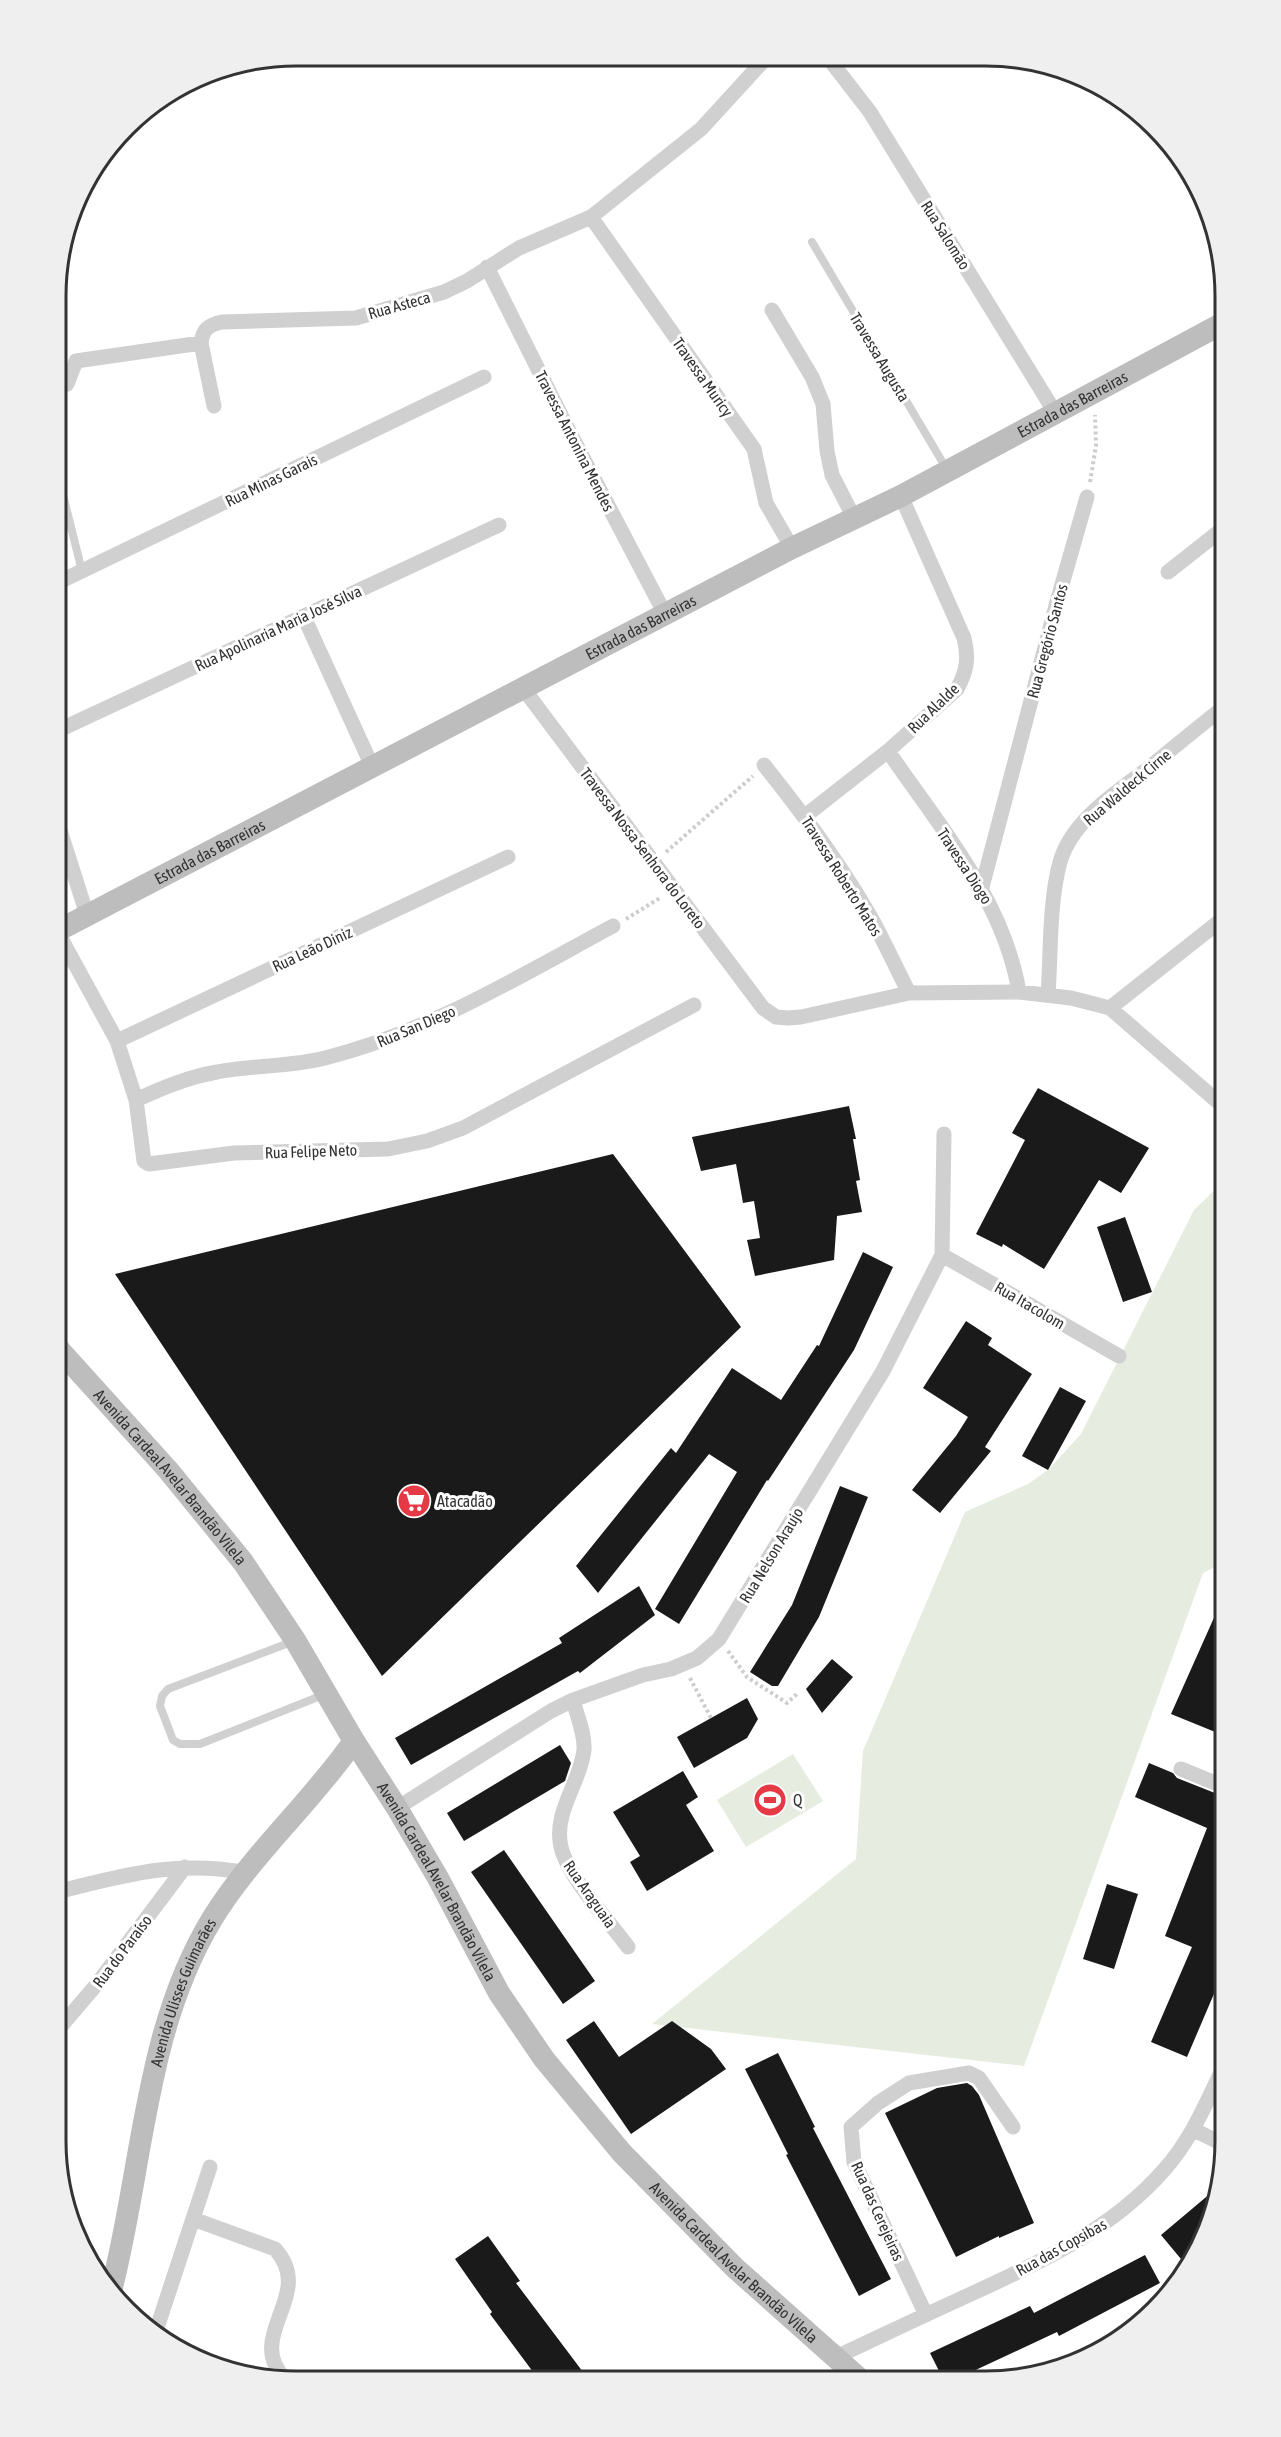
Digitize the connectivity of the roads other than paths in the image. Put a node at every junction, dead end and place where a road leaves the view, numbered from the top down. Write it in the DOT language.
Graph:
graph roads {
  1 [pos="759,66"];
  2 [pos="834,66"];
  3 [pos="591,217"];
  4 [pos="812,242"];
  5 [pos="487,267"];
  6 [pos="772,310"];
  7 [pos="1215,328"];
  8 [pos="201,343"];
  9 [pos="484,376"];
  10 [pos="66,384"];
  11 [pos="214,406"];
  12 [pos="1056,414"];
  13 [pos="948,471"];
  14 [pos="901,496"];
  15 [pos="1087,497"];
  16 [pos="66,507"];
  17 [pos="854,518"];
  18 [pos="499,525"];
  19 [pos="1215,536"];
  20 [pos="792,548"];
  21 [pos="82,571"];
  22 [pos="1168,572"];
  23 [pos="66,579"];
  24 [pos="665,614"];
  25 [pos="304,617"];
  26 [pos="523,688"];
  27 [pos="1215,714"];
  28 [pos="66,727"];
  29 [pos="888,751"];
  30 [pos="764,765"];
  31 [pos="372,766"];
  32 [pos="805,816"];
  33 [pos="66,849"];
  34 [pos="508,857"];
  35 [pos="982,887"];
  36 [pos="87,915"];
  37 [pos="66,926"];
  38 [pos="613,926"];
  39 [pos="1215,926"];
  40 [pos="66,948"];
  41 [pos="1019,992"];
  42 [pos="909,993"];
  43 [pos="1048,995"];
  44 [pos="694,1005"];
  45 [pos="1110,1008"];
  46 [pos="117,1041"];
  47 [pos="1215,1099"];
  48 [pos="136,1100"];
  49 [pos="944,1134"];
  50 [pos="942,1255"];
  51 [pos="1119,1356"];
  52 [pos="66,1357"];
  53 [pos="295,1640"];
  54 [pos="326,1693"];
  55 [pos="573,1700"];
  56 [pos="354,1741"];
  57 [pos="1181,1769"];
  58 [pos="1215,1783"];
  59 [pos="397,1808"];
  60 [pos="185,1867"];
  61 [pos="243,1872"];
  62 [pos="66,1890"];
  63 [pos="628,1947"];
  64 [pos="66,2020"];
  65 [pos="1215,2085"];
  66 [pos="1013,2127"];
  67 [pos="1194,2130"];
  68 [pos="1215,2140"];
  69 [pos="210,2167"];
  70 [pos="193,2219"];
  71 [pos="113,2281"];
  72 [pos="926,2315"];
  73 [pos="158,2325"];
  74 [pos="834,2358"];
  75 [pos="276,2370"];
  76 [pos="850,2371"];
  1 -- 3 [label="street, Rua Asteca"];
  2 -- 12 [label="street, Rua Salomão"];
  3 -- 5 [label="street, Rua Asteca"];
  3 -- 20 [label="street, Travessa Muricy"];
  4 -- 13 [label="lane, Travessa Augusta"];
  5 -- 8 [label="street, Rua Asteca"];
  5 -- 24 [label="street, Travessa Antonina Mendes"];
  6 -- 17 [label="street"];
  7 -- 12 [label="main road, Estrada das Barreiras"];
  8 -- 10 [label="street"];
  8 -- 11 [label="street"];
  9 -- 21 [label="street, Rua Minas Garais"];
  12 -- 13 [label="main road, Estrada das Barreiras"];
  13 -- 14 [label="main road, Estrada das Barreiras"];
  14 -- 17 [label="main road, Estrada das Barreiras"];
  14 -- 29 [label="street, Rua Alalde"];
  15 -- 35 [label="street, Rua Gregório Santos"];
  16 -- 21 [label="lane"];
  17 -- 20 [label="main road, Estrada das Barreiras"];
  18 -- 25 [label="street, Rua Apolinaria Maria José Silva"];
  19 -- 22 [label="street"];
  20 -- 24 [label="main road, Estrada das Barreiras"];
  21 -- 23 [label="street, Rua Minas Garais"];
  24 -- 26 [label="main road, Estrada das Barreiras"];
  25 -- 28 [label="street, Rua Apolinaria Maria José Silva"];
  25 -- 31 [label="street"];
  26 -- 31 [label="main road, Estrada das Barreiras"];
  26 -- 42 [label="street, Travessa Nossa Senhora do Loreto"];
  27 -- 43 [label="street, Rua Waldeck Cirne"];
  29 -- 32 [label="street, Rua Alalde"];
  29 -- 35 [label="street, Travessa Diogo"];
  30 -- 32 [label="street, Travessa Roberto Matos"];
  31 -- 36 [label="main road, Estrada das Barreiras"];
  32 -- 42 [label="street, Travessa Roberto Matos"];
  33 -- 36 [label="street"];
  34 -- 46 [label="street, Rua Leão Diniz"];
  35 -- 41 [label="street, Travessa Diogo"];
  36 -- 37 [label="main road, Estrada das Barreiras"];
  38 -- 48 [label="street, Rua San Diego"];
  39 -- 45 [label="street"];
  40 -- 46 [label="street, Rua Felipe Neto"];
  41 -- 42 [label="street"];
  41 -- 43 [label="street"];
  43 -- 45 [label="street"];
  44 -- 48 [label="street, Rua Felipe Neto"];
  45 -- 47 [label="street"];
  46 -- 48 [label="street, Rua Felipe Neto"];
  49 -- 50 [label="street, Rua Nelson Araujo"];
  50 -- 51 [label="street, Rua Itacolom"];
  50 -- 55 [label="street, Rua Nelson Araujo"];
  52 -- 53 [label="main road, Avenida Cardeal Avelar Brandão Vilela"];
  53 -- 54 [label="main road, Avenida Cardeal Avelar Brandão Vilela"];
  53 -- 54 [label="lane"];
  54 -- 56 [label="main road, Avenida Cardeal Avelar Brandão Vilela"];
  55 -- 59 [label="street, Rua Nelson Araujo"];
  55 -- 63 [label="street, Rua Araguaia"];
  56 -- 59 [label="main road, Avenida Cardeal Avelar Brandão Vilela"];
  56 -- 61 [label="main road, Avenida Ulisses Guimarães"];
  57 -- 58 [label="street"];
  59 -- 74 [label="main road, Avenida Cardeal Avelar Brandão Vilela"];
  60 -- 61 [label="street"];
  60 -- 62 [label="street"];
  60 -- 64 [label="street, Rua do Paraíso"];
  61 -- 71 [label="main road, Avenida Ulisses Guimarães"];
  65 -- 67 [label="street, Rua das Copsibas"];
  66 -- 72 [label="street, Rua das Cerejeiras"];
  67 -- 68 [label="street"];
  67 -- 72 [label="street, Rua das Copsibas"];
  69 -- 70 [label="street"];
  70 -- 73 [label="street"];
  70 -- 75 [label="street"];
  72 -- 74 [label="street, Rua das Copsibas"];
  74 -- 76 [label="main road, Avenida Cardeal Avelar Brandão Vilela"];
}
